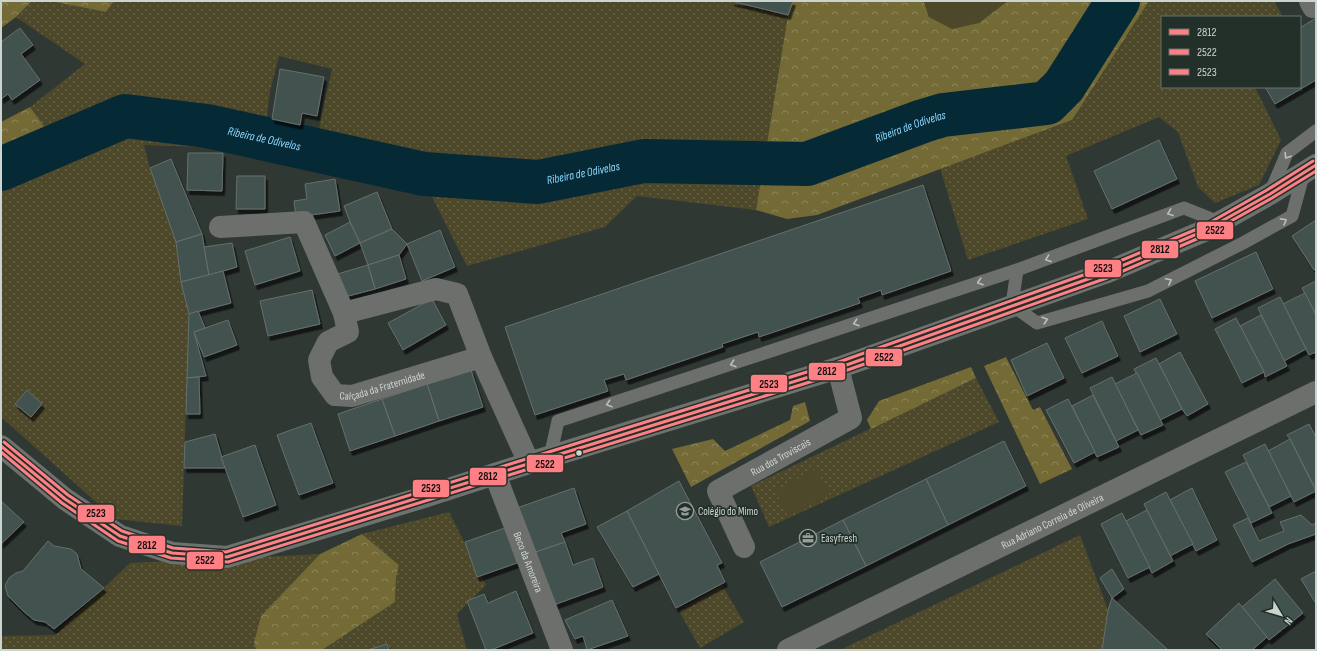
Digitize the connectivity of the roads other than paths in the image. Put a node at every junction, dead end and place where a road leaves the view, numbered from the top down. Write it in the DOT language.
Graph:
graph roads {
  1 [pos="1316,131"];
  2 [pos="1310,169"];
  3 [pos="1270,194"];
  4 [pos="1219,222"];
  5 [pos="220,227"];
  6 [pos="1017,270"];
  7 [pos="1012,305"];
  8 [pos="344,313"];
  9 [pos="481,357"];
  10 [pos="838,368"];
  11 [pos="1316,392"];
  12 [pos="1,446"];
  13 [pos="550,457"];
  14 [pos="529,463"];
  15 [pos="496,474"];
  16 [pos="744,547"];
  17 [pos="562,650"];
  18 [pos="788,650"];
  1 -- 3 [label="lane, one-way"];
  2 -- 3 [label="main road"];
  7 -- 2 [label="lane, one-way"];
  3 -- 4 [label="main road"];
  4 -- 6 [label="lane, one-way"];
  4 -- 7 [label="main road"];
  5 -- 8 [label="street, Calçada da Fraternidade"];
  6 -- 7 [label="lane"];
  6 -- 13 [label="lane, one-way"];
  7 -- 10 [label="main road"];
  8 -- 9 [label="street"];
  8 -- 9 [label="street, Calçada da Fraternidade"];
  9 -- 14 [label="street"];
  10 -- 13 [label="main road"];
  10 -- 16 [label="street, Rua dos Troviscais"];
  11 -- 18 [label="street, Rua Adriano Correia de Oliveira"];
  12 -- 15 [label="main road"];
  13 -- 14 [label="main road"];
  14 -- 15 [label="main road"];
  15 -- 17 [label="street, Beco da Amoreira"];
}
